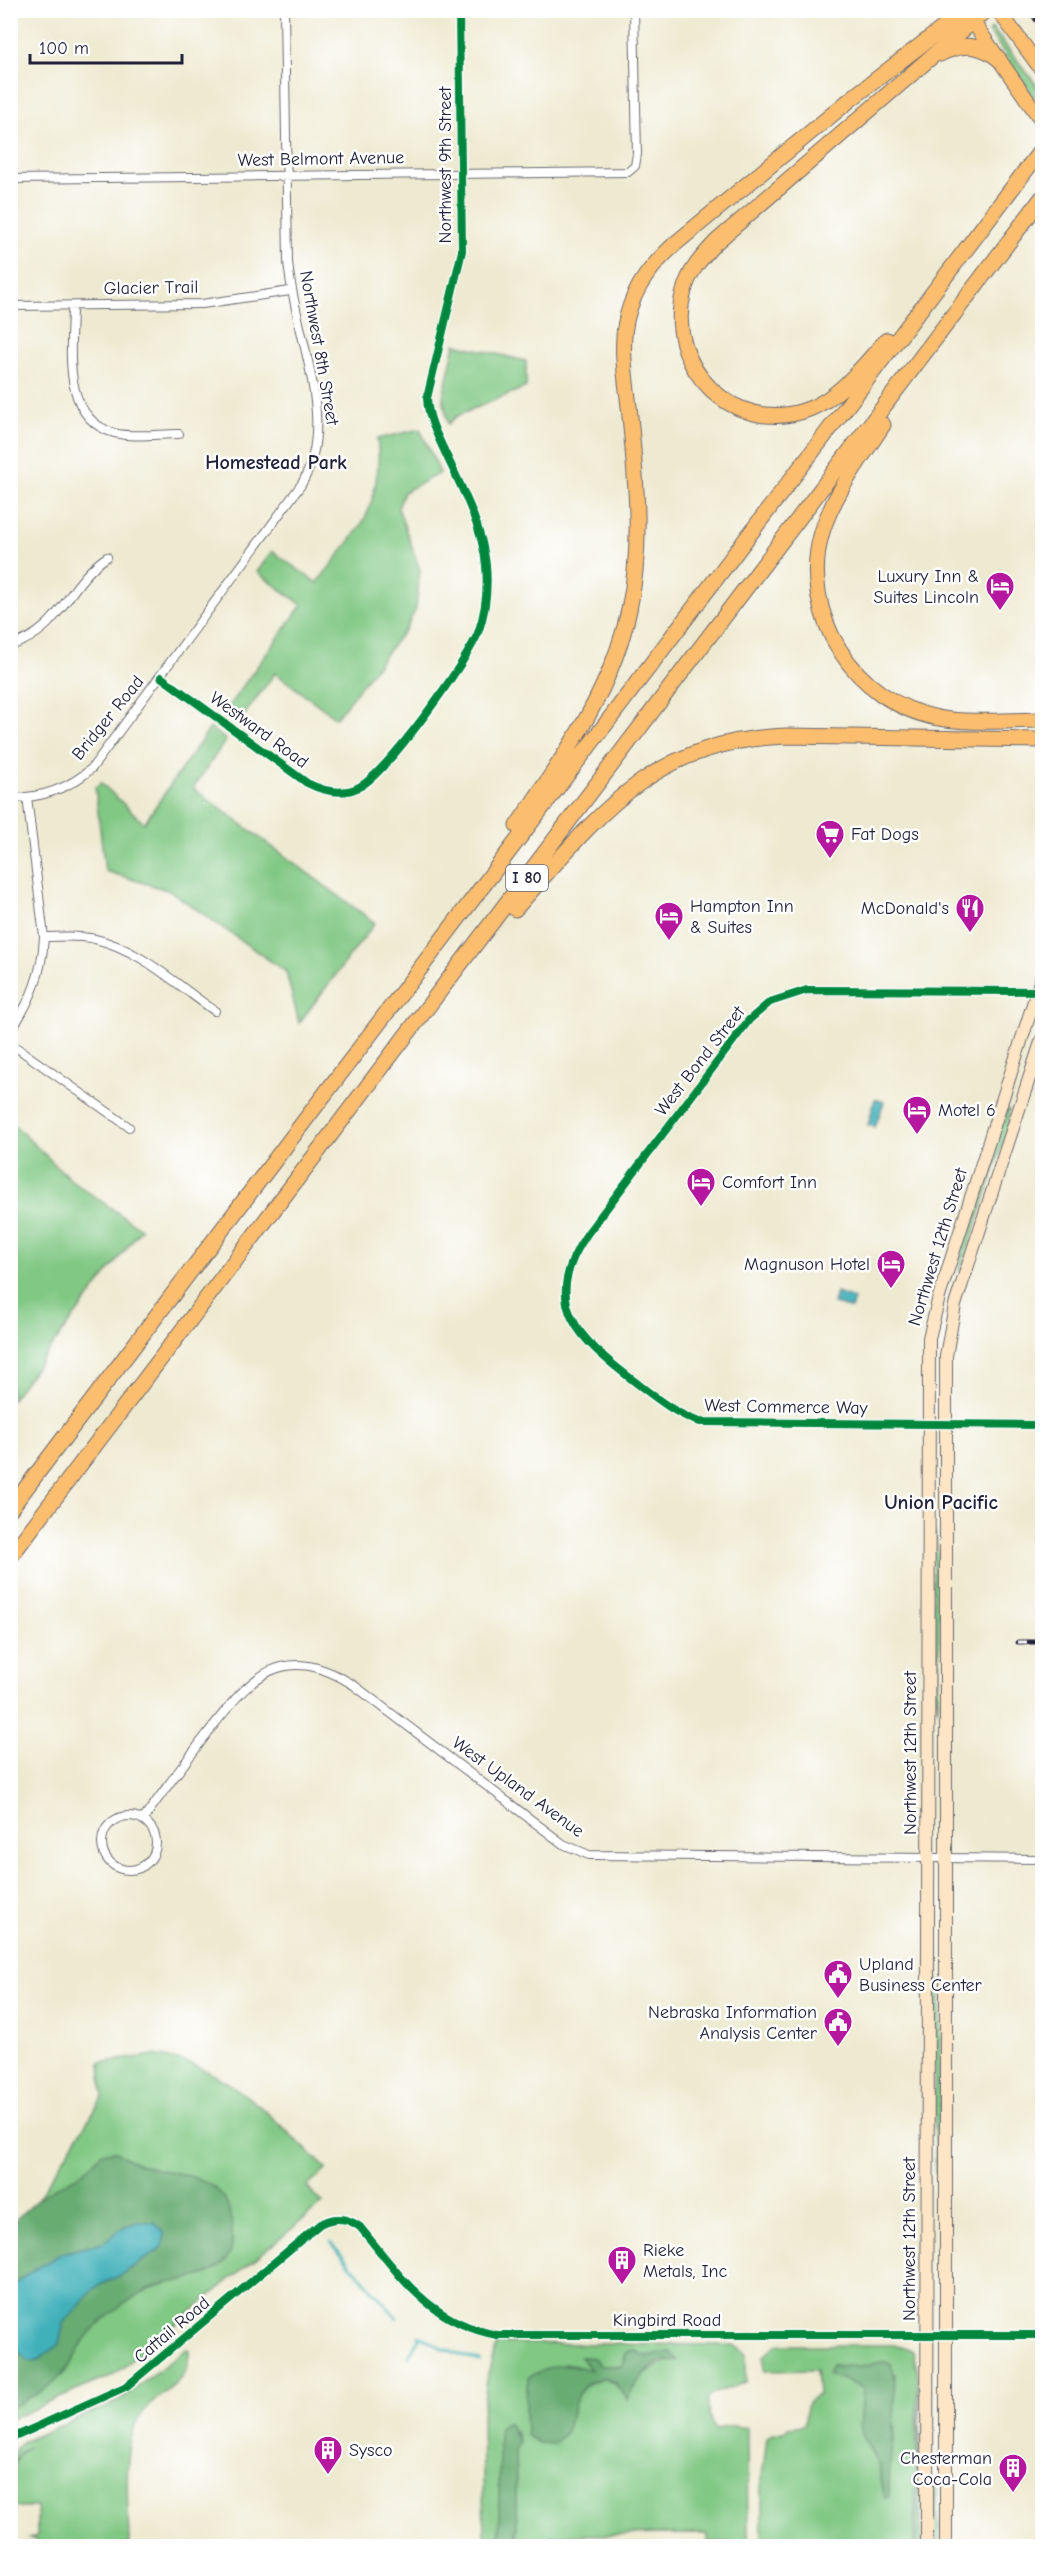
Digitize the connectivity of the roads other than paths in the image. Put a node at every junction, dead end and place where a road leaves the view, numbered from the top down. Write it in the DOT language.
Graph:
graph roads {
  1 [pos="284,10"];
  2 [pos="459,10"];
  3 [pos="634,10"];
  4 [pos="988,10"];
  5 [pos="998,10"];
  6 [pos="967,13"];
  7 [pos="932,58"];
  8 [pos="999,59"];
  9 [pos="1042,70"];
  10 [pos="1042,121"];
  11 [pos="1042,149"];
  12 [pos="461,174"];
  13 [pos="286,176"];
  14 [pos="10,178"];
  15 [pos="1042,198"];
  16 [pos="943,281"];
  17 [pos="290,291"];
  18 [pos="10,306"];
  19 [pos="72,306"];
  20 [pos="949,323"];
  21 [pos="179,434"];
  22 [pos="107,557"];
  23 [pos="10,646"];
  24 [pos="161,677"];
  25 [pos="1042,720"];
  26 [pos="1042,740"];
  27 [pos="346,791"];
  28 [pos="27,797"];
  29 [pos="10,798"];
  30 [pos="44,937"];
  31 [pos="1042,976"];
  32 [pos="414,979"];
  33 [pos="1040,991"];
  34 [pos="439,994"];
  35 [pos="215,1011"];
  36 [pos="10,1032"];
  37 [pos="1042,1039"];
  38 [pos="10,1043"];
  39 [pos="129,1127"];
  40 [pos="571,1315"];
  41 [pos="928,1424"];
  42 [pos="946,1424"];
  43 [pos="1042,1425"];
  44 [pos="10,1509"];
  45 [pos="10,1557"];
  46 [pos="143,1820"];
  47 [pos="928,1859"];
  48 [pos="946,1859"];
  49 [pos="1042,1859"];
  50 [pos="336,2218"];
  51 [pos="1042,2334"];
  52 [pos="927,2335"];
  53 [pos="946,2335"];
  54 [pos="10,2439"];
  55 [pos="927,2547"];
  56 [pos="946,2547"];
  1 -- 13 [label="street, Northwest 8th Street"];
  2 -- 12 [label="street, Northwest 9th Street"];
  3 -- 12 [label="street, West Belmont Avenue"];
  4 -- 6 [label="main road"];
  5 -- 9 [label="main road"];
  6 -- 7 [label="highway"];
  6 -- 8 [label="main road"];
  6 -- 32 [label="highway"];
  7 -- 8 [label="highway"];
  7 -- 16 [label="highway"];
  8 -- 10 [label="main road"];
  11 -- 16 [label="highway, I 80"];
  12 -- 13 [label="street, West Belmont Avenue"];
  12 -- 27 [label="street, Northwest 9th Street"];
  13 -- 14 [label="street, West Belmont Avenue"];
  13 -- 17 [label="street, Northwest 8th Street"];
  15 -- 20 [label="highway, I 80"];
  16 -- 32 [label="highway, I 80"];
  17 -- 19 [label="street, Glacier Trail"];
  17 -- 24 [label="street, Northwest 8th Street"];
  18 -- 19 [label="street, Glacier Trail"];
  19 -- 21 [label="street"];
  20 -- 25 [label="highway"];
  20 -- 34 [label="highway, I 80"];
  22 -- 23 [label="street"];
  24 -- 27 [label="street, Westward Road"];
  24 -- 28 [label="street, Bridger Road"];
  26 -- 34 [label="highway"];
  28 -- 29 [label="street, Bridger Road"];
  28 -- 30 [label="street"];
  30 -- 35 [label="street"];
  30 -- 36 [label="street"];
  31 -- 33 [label="main road, Northwest 12th Street"];
  32 -- 44 [label="highway, I 80"];
  33 -- 40 [label="street, West Bond Street"];
  33 -- 41 [label="main road, Northwest 12th Street"];
  34 -- 45 [label="highway, I 80"];
  37 -- 42 [label="main road, Northwest 12th Street"];
  38 -- 39 [label="street"];
  40 -- 41 [label="street, West Commerce Way"];
  41 -- 42 [label="street, West Commerce Way"];
  41 -- 47 [label="main road, Northwest 12th Street"];
  42 -- 43 [label="street, West Commerce Way"];
  42 -- 48 [label="main road, Northwest 12th Street"];
  46 -- 46 [label="street"];
  46 -- 47 [label="street, West Upland Avenue"];
  47 -- 48 [label="street, West Upland Avenue"];
  47 -- 52 [label="main road, Northwest 12th Street"];
  48 -- 49 [label="street, West Upland Avenue"];
  48 -- 53 [label="main road, Northwest 12th Street"];
  50 -- 52 [label="street, Kingbird Road"];
  50 -- 54 [label="street, Cattail Road"];
  51 -- 53 [label="street, Kingbird Road"];
  52 -- 53 [label="street, Kingbird Road"];
  52 -- 55 [label="main road, Northwest 12th Street"];
  53 -- 56 [label="main road, Northwest 12th Street"];
}
